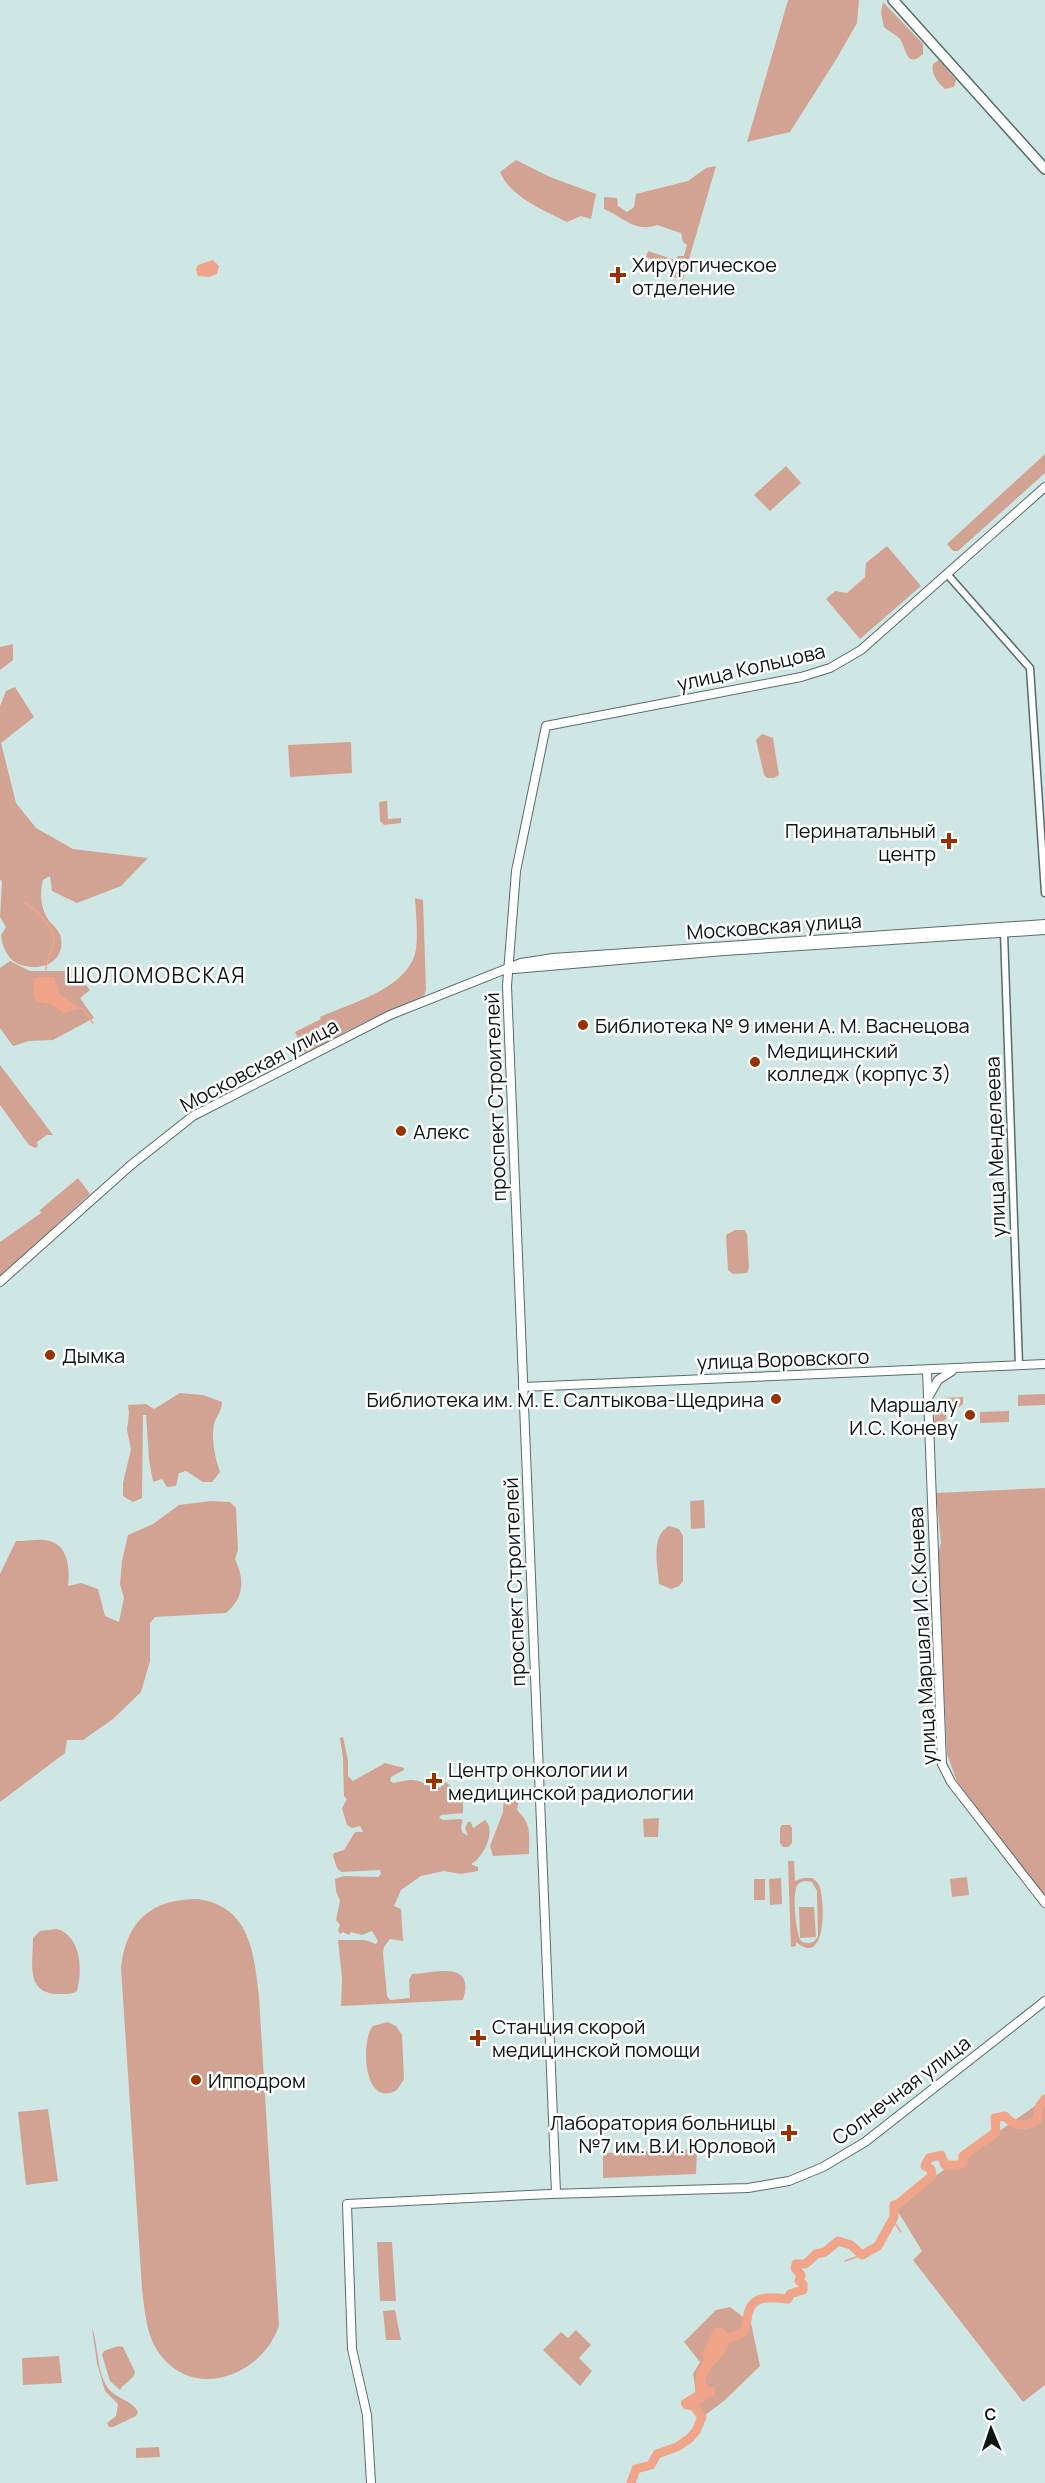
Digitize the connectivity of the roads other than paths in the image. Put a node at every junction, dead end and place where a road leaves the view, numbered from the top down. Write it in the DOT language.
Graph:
graph roads {
  1 [pos="893,0"];
  2 [pos="1045,169"];
  3 [pos="1045,487"];
  4 [pos="947,574"];
  5 [pos="546,726"];
  6 [pos="1045,893"];
  7 [pos="1045,924"];
  8 [pos="1004,930"];
  9 [pos="1045,930"];
  10 [pos="507,970"];
  11 [pos="0,1282"];
  12 [pos="1045,1364"];
  13 [pos="1019,1365"];
  14 [pos="961,1368"];
  15 [pos="927,1370"];
  16 [pos="523,1387"];
  17 [pos="928,1401"];
  18 [pos="1045,1903"];
  19 [pos="1045,2001"];
  20 [pos="556,2193"];
  21 [pos="371,2483"];
  1 -- 2 [label="highway"];
  3 -- 4 [label="main road, улица Кольцова"];
  4 -- 5 [label="main road, улица Кольцова"];
  4 -- 6 [label="street"];
  5 -- 10 [label="main road, проспект Строителей"];
  7 -- 8 [label="main road, Московская улица"];
  8 -- 9 [label="main road, Московская улица"];
  8 -- 10 [label="main road, Московская улица"];
  8 -- 13 [label="street, улица Менделеева"];
  10 -- 11 [label="main road, Московская улица"];
  10 -- 16 [label="main road, проспект Строителей"];
  12 -- 13 [label="main road, улица Воровского"];
  13 -- 14 [label="main road, улица Воровского"];
  14 -- 15 [label="main road, улица Воровского"];
  14 -- 17 [label="main road"];
  15 -- 16 [label="main road, улица Воровского"];
  15 -- 17 [label="main road, улица Маршала И.С.Конева"];
  16 -- 20 [label="main road, проспект Строителей"];
  17 -- 18 [label="main road, улица Маршала И.С.Конева"];
  19 -- 20 [label="main road, Солнечная улица"];
  20 -- 21 [label="main road, Солнечная улица"];
}
